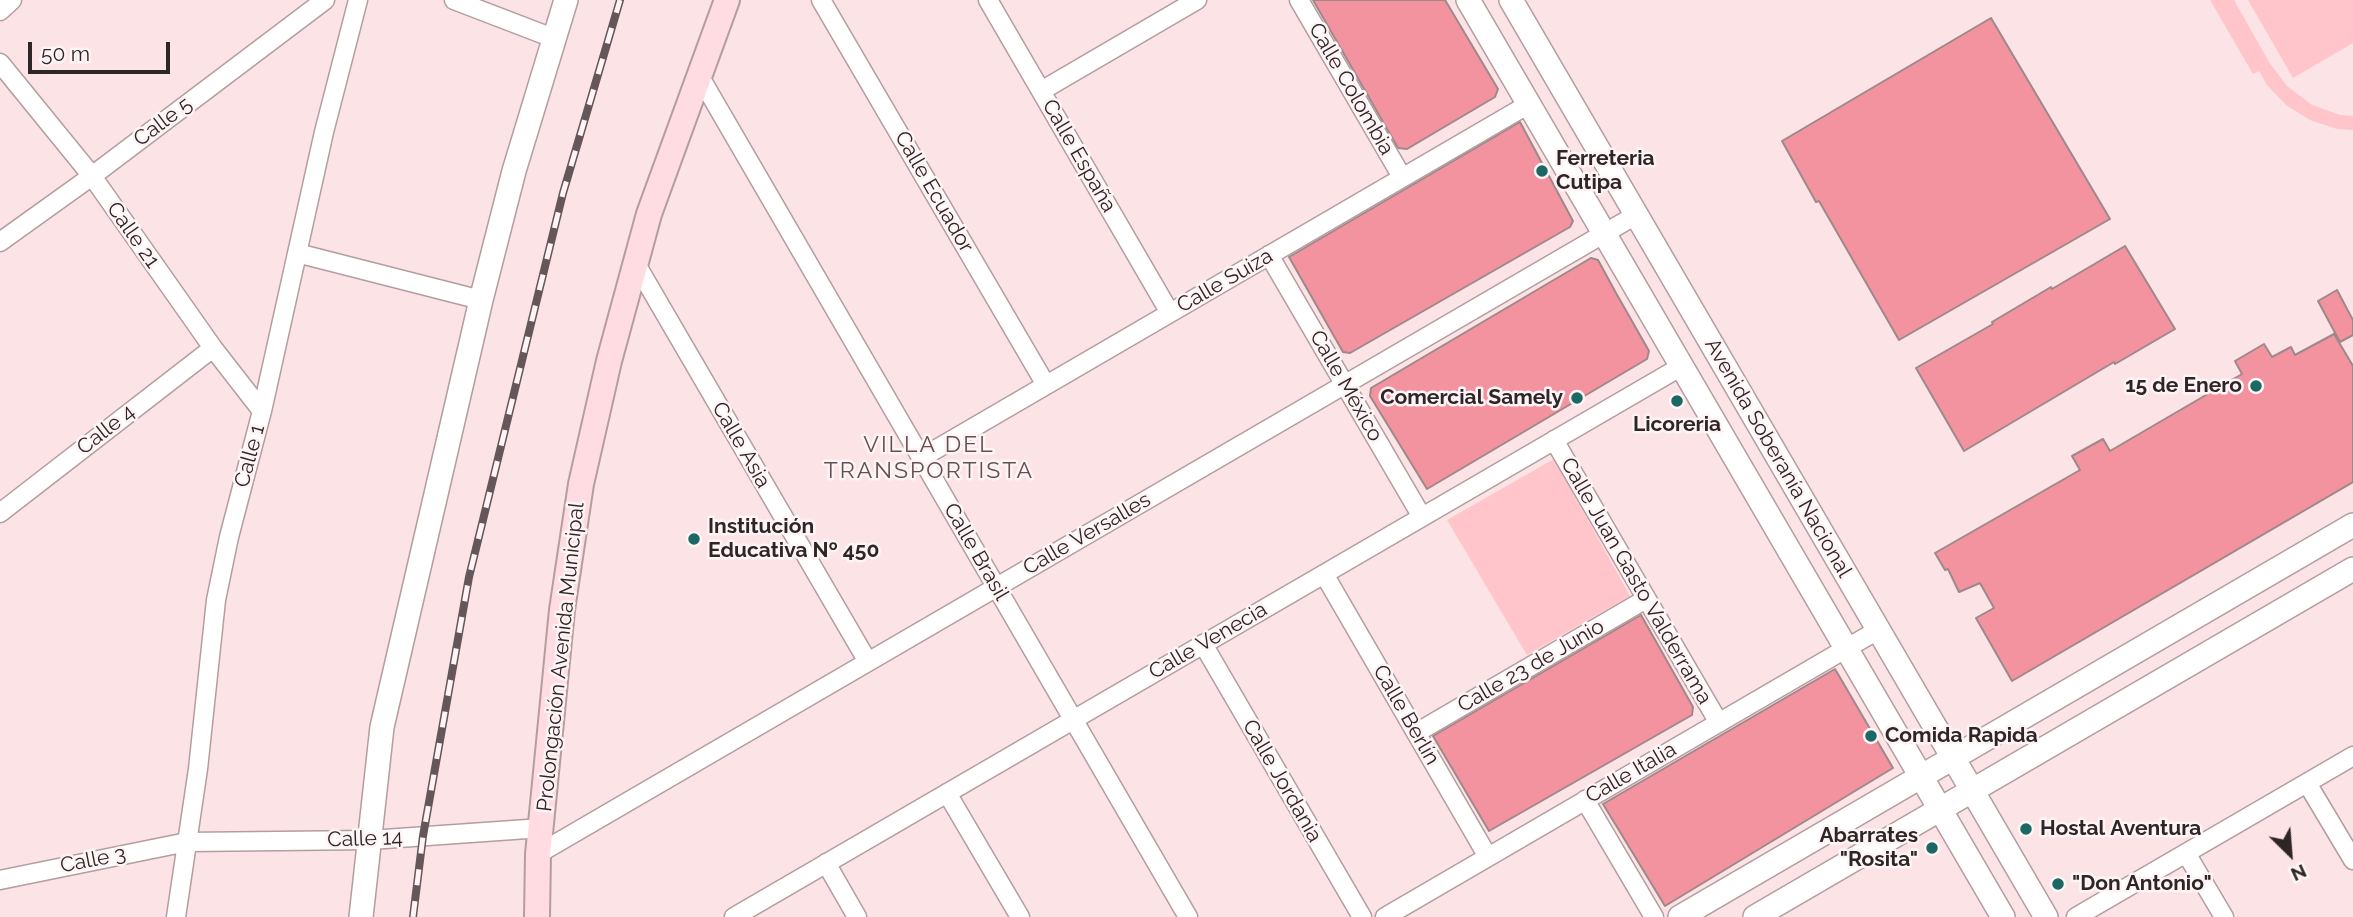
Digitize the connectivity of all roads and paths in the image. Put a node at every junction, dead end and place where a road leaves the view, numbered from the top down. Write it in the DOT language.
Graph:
graph roads {
  1 [pos="12,0"];
  2 [pos="325,0"];
  3 [pos="358,0"];
  4 [pos="454,0"];
  5 [pos="566,0"];
  6 [pos="727,0"];
  7 [pos="821,0"];
  8 [pos="988,0"];
  9 [pos="1197,0"];
  10 [pos="1299,0"];
  11 [pos="1468,0"];
  12 [pos="1511,0"];
  13 [pos="0,11"];
  14 [pos="553,38"];
  15 [pos="0,63"];
  16 [pos="700,77"];
  17 [pos="1041,91"];
  18 [pos="1529,104"];
  19 [pos="92,176"];
  20 [pos="1402,177"];
  21 [pos="1636,215"];
  22 [pos="1604,233"];
  23 [pos="0,242"];
  24 [pos="297,253"];
  25 [pos="1269,255"];
  26 [pos="636,264"];
  27 [pos="481,300"];
  28 [pos="1170,313"];
  29 [pos="213,348"];
  30 [pos="1682,366"];
  31 [pos="1345,384"];
  32 [pos="1046,385"];
  33 [pos="262,411"];
  34 [pos="1554,440"];
  35 [pos="921,457"];
  36 [pos="0,513"];
  37 [pos="1422,517"];
  38 [pos="2353,525"];
  39 [pos="2353,569"];
  40 [pos="1324,574"];
  41 [pos="996,587"];
  42 [pos="1646,599"];
  43 [pos="1878,630"];
  44 [pos="1203,644"];
  45 [pos="1846,648"];
  46 [pos="868,662"];
  47 [pos="1073,719"];
  48 [pos="1719,723"];
  49 [pos="1416,733"];
  50 [pos="2353,756"];
  51 [pos="1953,758"];
  52 [pos="1921,776"];
  53 [pos="2307,783"];
  54 [pos="1972,791"];
  55 [pos="947,793"];
  56 [pos="1585,800"];
  57 [pos="1940,809"];
  58 [pos="542,828"];
  59 [pos="370,840"];
  60 [pos="187,842"];
  61 [pos="2186,853"];
  62 [pos="538,854"];
  63 [pos="1488,857"];
  64 [pos="2353,860"];
  65 [pos="826,863"];
  66 [pos="0,880"];
  67 [pos="177,917"];
  68 [pos="361,917"];
  69 [pos="537,917"];
  70 [pos="734,917"];
  71 [pos="857,917"];
  72 [pos="1020,917"];
  73 [pos="1188,917"];
  74 [pos="1362,917"];
  75 [pos="1385,917"];
  76 [pos="1654,917"];
  77 [pos="1679,917"];
  78 [pos="1755,917"];
  79 [pos="2003,917"];
  80 [pos="2046,917"];
  81 [pos="2076,917"];
  82 [pos="2224,917"];
  1 -- 13 [label="street"];
  2 -- 19 [label="street, Calle 5"];
  3 -- 24 [label="street, Calle 1"];
  4 -- 14 [label="street"];
  5 -- 14 [label="street"];
  6 -- 16 [label="main road, Prolongación Avenida Municipal"];
  7 -- 32 [label="street, Calle Ecuador"];
  8 -- 17 [label="street, Calle España"];
  9 -- 17 [label="street"];
  10 -- 20 [label="street, Calle Colombia"];
  11 -- 18 [label="street, Avenida Soberanía Nacional"];
  12 -- 21 [label="street, Avenida Soberanía Nacional"];
  14 -- 27 [label="street"];
  15 -- 19 [label="street, Calle 21"];
  16 -- 26 [label="main road, Prolongación Avenida Municipal"];
  16 -- 35 [label="street, Calle Brasil"];
  17 -- 28 [label="street, Calle España"];
  18 -- 20 [label="street, Calle Suiza"];
  18 -- 22 [label="street, Avenida Soberanía Nacional"];
  19 -- 23 [label="street, Calle 5"];
  19 -- 29 [label="street, Calle 21"];
  20 -- 25 [label="street, Calle Suiza"];
  21 -- 22 [label="street, Calle Versalles"];
  21 -- 43 [label="street, Avenida Soberanía Nacional"];
  22 -- 30 [label="street, Avenida Soberanía Nacional"];
  22 -- 31 [label="street, Calle Versalles"];
  24 -- 27 [label="street"];
  24 -- 33 [label="street, Calle 1"];
  25 -- 28 [label="street, Calle Suiza"];
  25 -- 31 [label="street, Calle México"];
  26 -- 46 [label="street, Calle Asia"];
  26 -- 58 [label="main road, Prolongación Avenida Municipal"];
  27 -- 59 [label="street"];
  28 -- 32 [label="street, Calle Suiza"];
  29 -- 33 [label="street, Calle 21"];
  29 -- 36 [label="street, Calle 4"];
  30 -- 34 [label="street, Calle Venecia"];
  30 -- 45 [label="street, Avenida Soberanía Nacional"];
  31 -- 37 [label="street, Calle México"];
  31 -- 41 [label="street, Calle Versalles"];
  32 -- 35 [label="street, Calle Suiza"];
  33 -- 60 [label="street, Calle 1"];
  34 -- 37 [label="street, Calle Venecia"];
  34 -- 42 [label="street, Calle Juan Gasto Valderrama"];
  35 -- 41 [label="street, Calle Brasil"];
  37 -- 40 [label="street, Calle Venecia"];
  38 -- 51 [label="street"];
  39 -- 54 [label="street"];
  40 -- 44 [label="street, Calle Venecia"];
  40 -- 49 [label="street, Calle Berlín"];
  41 -- 46 [label="street, Calle Versalles"];
  41 -- 47 [label="street, Calle Brasil"];
  42 -- 48 [label="street, Calle Juan Gasto Valderrama"];
  42 -- 49 [label="street, Calle 23 de Junio"];
  43 -- 45 [label="street, Calle Italia"];
  43 -- 51 [label="street, Avenida Soberanía Nacional"];
  44 -- 47 [label="street, Calle Venecia"];
  44 -- 74 [label="street, Calle Jordania"];
  45 -- 48 [label="street, Calle Italia"];
  45 -- 52 [label="street, Avenida Soberanía Nacional"];
  46 -- 62 [label="street, Calle Versalles"];
  47 -- 55 [label="street, Calle Venecia"];
  47 -- 73 [label="street, Calle Brasil"];
  48 -- 56 [label="street, Calle Italia"];
  49 -- 63 [label="street, Calle Berlín"];
  50 -- 53 [label="street"];
  51 -- 52 [label="street"];
  51 -- 54 [label="street, Avenida Soberanía Nacional"];
  52 -- 57 [label="street, Avenida Soberanía Nacional"];
  52 -- 77 [label="street"];
  53 -- 61 [label="street"];
  53 -- 64 [label="street"];
  54 -- 57 [label="street"];
  54 -- 80 [label="street, Avenida Soberanía Nacional"];
  55 -- 65 [label="street, Calle Venecia"];
  55 -- 72 [label="street"];
  56 -- 63 [label="street, Calle Italia"];
  56 -- 76 [label="street"];
  57 -- 78 [label="street"];
  57 -- 79 [label="street, Avenida Soberanía Nacional"];
  58 -- 59 [label="street, Calle 14"];
  58 -- 62 [label="main road, Prolongación Avenida Municipal"];
  59 -- 60 [label="street, Calle 14"];
  59 -- 68 [label="street"];
  60 -- 66 [label="street, Calle 3"];
  60 -- 67 [label="street, Calle 1"];
  61 -- 81 [label="street"];
  61 -- 82 [label="street"];
  62 -- 69 [label="main road, Prolongación Avenida Municipal"];
  63 -- 75 [label="street, Calle Italia"];
  65 -- 70 [label="street, Calle Venecia"];
  65 -- 71 [label="street"];
}
